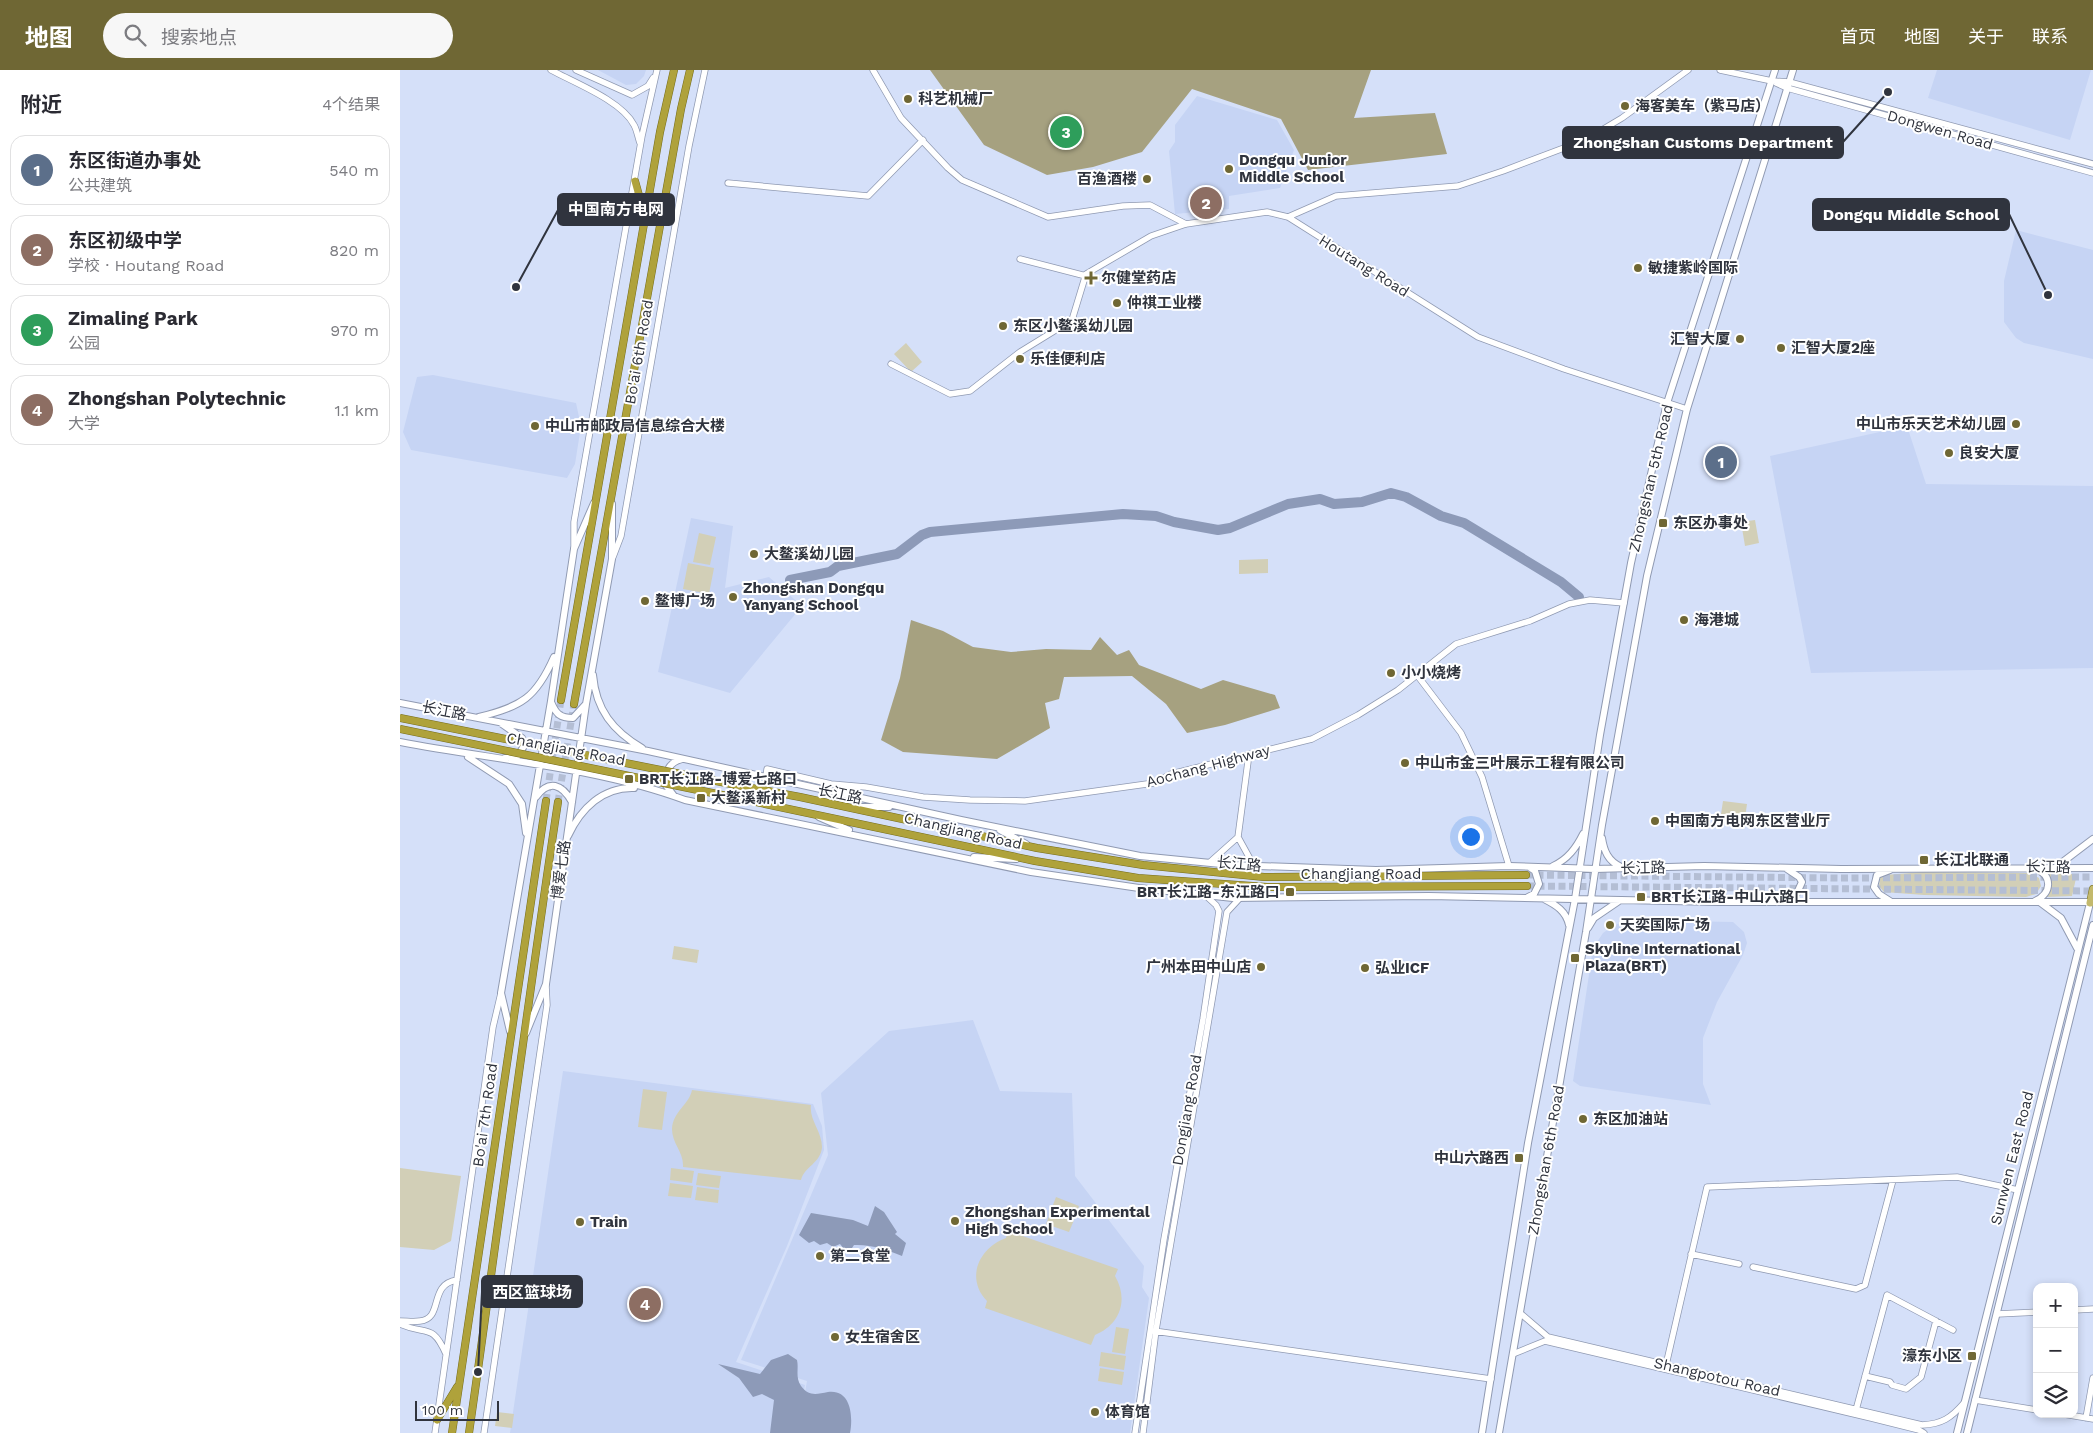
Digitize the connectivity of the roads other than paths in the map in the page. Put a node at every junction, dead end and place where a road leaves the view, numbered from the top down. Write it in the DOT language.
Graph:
graph roads {
  1 [pos="551,70"];
  2 [pos="576,70"];
  3 [pos="674,70"];
  4 [pos="690,70"];
  5 [pos="705,70"];
  6 [pos="873,70"];
  7 [pos="1688,70"];
  8 [pos="1720,70"];
  9 [pos="1775,70"];
  10 [pos="1793,70"];
  11 [pos="656,72"];
  12 [pos="1772,81"];
  13 [pos="1788,85"];
  14 [pos="922,140"];
  15 [pos="640,145"];
  16 [pos="2093,164"];
  17 [pos="2093,173"];
  18 [pos="635,182"];
  19 [pos="728,183"];
  20 [pos="1288,217"];
  21 [pos="645,220"];
  22 [pos="1186,224"];
  23 [pos="1020,259"];
  24 [pos="1086,276"];
  25 [pos="891,364"];
  26 [pos="1668,403"];
  27 [pos="1687,409"];
  28 [pos="612,493"];
  29 [pos="598,495"];
  30 [pos="574,549"];
  31 [pos="612,559"];
  32 [pos="1624,603"];
  33 [pos="558,649"];
  34 [pos="593,667"];
  35 [pos="1417,675"];
  36 [pos="562,700"];
  37 [pos="550,701"];
  38 [pos="400,703"];
  39 [pos="574,704"];
  40 [pos="586,704"];
  41 [pos="400,718"];
  42 [pos="476,718"];
  43 [pos="499,722"];
  44 [pos="400,729"];
  45 [pos="546,731"];
  46 [pos="581,738"];
  47 [pos="400,742"];
  48 [pos="648,751"];
  49 [pos="1249,754"];
  50 [pos="465,755"];
  51 [pos="579,756"];
  52 [pos="489,758"];
  53 [pos="683,759"];
  54 [pos="540,766"];
  55 [pos="576,772"];
  56 [pos="766,777"];
  57 [pos="649,788"];
  58 [pos="674,796"];
  59 [pos="534,800"];
  60 [pos="546,801"];
  61 [pos="558,802"];
  62 [pos="572,802"];
  63 [pos="846,807"];
  64 [pos="903,808"];
  65 [pos="806,811"];
  66 [pos="994,827"];
  67 [pos="1586,828"];
  68 [pos="1601,831"];
  69 [pos="858,836"];
  70 [pos="1238,837"];
  71 [pos="2093,839"];
  72 [pos="527,840"];
  73 [pos="564,844"];
  74 [pos="1032,847"];
  75 [pos="957,857"];
  76 [pos="1021,858"];
  77 [pos="1210,862"];
  78 [pos="1254,866"];
  79 [pos="1509,866"];
  80 [pos="1528,866"];
  81 [pos="1552,867"];
  82 [pos="2032,867"];
  83 [pos="2056,867"];
  84 [pos="1580,868"];
  85 [pos="1624,868"];
  86 [pos="1783,868"];
  87 [pos="1893,868"];
  88 [pos="2093,868"];
  89 [pos="1595,869"];
  90 [pos="1526,875"];
  91 [pos="1528,886"];
  92 [pos="1592,886"];
  93 [pos="2093,889"];
  94 [pos="1204,895"];
  95 [pos="1241,897"];
  96 [pos="1526,898"];
  97 [pos="1543,898"];
  98 [pos="1575,899"];
  99 [pos="1590,900"];
  100 [pos="1620,900"];
  101 [pos="1783,902"];
  102 [pos="1892,902"];
  103 [pos="2091,902"];
  104 [pos="2031,903"];
  105 [pos="2040,903"];
  106 [pos="2093,925"];
  107 [pos="1570,928"];
  108 [pos="1586,932"];
  109 [pos="2092,936"];
  110 [pos="2077,948"];
  111 [pos="546,984"];
  112 [pos="501,993"];
  113 [pos="510,1032"];
  114 [pos="525,1036"];
  115 [pos="1893,1180"];
  116 [pos="2018,1190"];
  117 [pos="1691,1254"];
  118 [pos="1739,1264"];
  119 [pos="1753,1266"];
  120 [pos="457,1280"];
  121 [pos="2093,1309"];
  122 [pos="2078,1310"];
  123 [pos="2033,1312"];
  124 [pos="1520,1313"];
  125 [pos="1997,1314"];
  126 [pos="1936,1321"];
  127 [pos="400,1322"];
  128 [pos="1153,1330"];
  129 [pos="1953,1330"];
  130 [pos="446,1354"];
  131 [pos="1513,1354"];
  132 [pos="1666,1364"];
  133 [pos="1865,1376"];
  134 [pos="2093,1378"];
  135 [pos="1491,1379"];
  136 [pos="459,1382"];
  137 [pos="2092,1388"];
  138 [pos="1975,1400"];
  139 [pos="1964,1402"];
  140 [pos="2033,1409"];
  141 [pos="1856,1410"];
  142 [pos="2090,1419"];
  143 [pos="437,1420"];
  144 [pos="1922,1429"];
  145 [pos="435,1433"];
  146 [pos="452,1433"];
  147 [pos="469,1433"];
  148 [pos="484,1433"];
  149 [pos="1135,1433"];
  150 [pos="1143,1433"];
  151 [pos="1482,1433"];
  152 [pos="1499,1433"];
  153 [pos="1957,1433"];
  154 [pos="1967,1433"];
  1 -- 15 [label="street"];
  2 -- 11 [label="street"];
  3 -- 21 [label="highway, Bo'ai 6th Road"];
  4 -- 28 [label="highway, Bo'ai 6th Road"];
  5 -- 31 [label="street, Bo'ai 6th Road"];
  6 -- 14 [label="street"];
  7 -- 20 [label="street"];
  8 -- 12 [label="street"];
  9 -- 12 [label="main road, Zhongshan 5th Road"];
  10 -- 13 [label="main road, Zhongshan 5th Road"];
  11 -- 15 [label="street"];
  12 -- 13 [label="street"];
  12 -- 26 [label="main road, Zhongshan 5th Road"];
  13 -- 16 [label="street, Dongwen Road"];
  13 -- 17 [label="street, Dongwen Road"];
  13 -- 27 [label="main road, Zhongshan 5th Road"];
  14 -- 19 [label="street"];
  14 -- 22 [label="street"];
  15 -- 18 [label="street"];
  18 -- 21 [label="highway"];
  18 -- 30 [label="street"];
  20 -- 22 [label="street, Houtang Road"];
  20 -- 26 [label="street, Houtang Road"];
  21 -- 29 [label="highway, Bo'ai 6th Road"];
  22 -- 24 [label="street, Houtang Road"];
  23 -- 24 [label="street"];
  24 -- 25 [label="street"];
  26 -- 27 [label="street, Houtang Road"];
  26 -- 32 [label="main road, Zhongshan 5th Road"];
  27 -- 68 [label="main road, Zhongshan 5th Road"];
  28 -- 31 [label="main road"];
  28 -- 39 [label="highway, Bo'ai 6th Road"];
  29 -- 30 [label="main road"];
  29 -- 36 [label="highway, Bo'ai 6th Road"];
  30 -- 33 [label="main road"];
  31 -- 34 [label="main road, Bo'ai 6th Road"];
  32 -- 35 [label="street, Aochang Highway"];
  32 -- 67 [label="main road, Zhongshan 5th Road"];
  33 -- 37 [label="main road"];
  33 -- 42 [label="main road"];
  34 -- 40 [label="main road, Bo'ai 6th Road"];
  34 -- 48 [label="main road"];
  35 -- 49 [label="street, Aochang Highway"];
  35 -- 79 [label="street"];
  37 -- 40 [label="main road"];
  37 -- 45 [label="main road"];
  38 -- 42 [label="main road, 长江路"];
  40 -- 46 [label="main road, Bo'ai 6th Road"];
  41 -- 63 [label="highway, Changjiang Road, bridge"];
  42 -- 43 [label="main road, 长江路"];
  43 -- 45 [label="main road, 长江路"];
  43 -- 52 [label="main road"];
  44 -- 65 [label="highway, Changjiang Road, bridge"];
  45 -- 46 [label="main road, 长江路"];
  45 -- 54 [label="main road"];
  46 -- 48 [label="main road, 长江路"];
  46 -- 51 [label="main road, Bo'ai 6th Road"];
  47 -- 50 [label="main road"];
  48 -- 53 [label="main road, 长江路"];
  49 -- 56 [label="street, Aochang Highway"];
  49 -- 70 [label="street"];
  50 -- 52 [label="main road"];
  50 -- 72 [label="main road"];
  51 -- 55 [label="main road, 博爱七路"];
  52 -- 54 [label="main road"];
  53 -- 56 [label="main road, 长江路"];
  53 -- 58 [label="main road"];
  54 -- 55 [label="main road"];
  54 -- 59 [label="main road"];
  55 -- 57 [label="main road"];
  55 -- 62 [label="main road, 博爱七路"];
  56 -- 64 [label="main road, 长江路"];
  57 -- 58 [label="main road"];
  57 -- 73 [label="main road"];
  58 -- 69 [label="main road"];
  59 -- 62 [label="main road"];
  59 -- 72 [label="main road"];
  60 -- 113 [label="highway, Bo'ai 7th Road"];
  61 -- 114 [label="highway, Bo'ai 7th Road"];
  62 -- 73 [label="main road, 博爱七路"];
  63 -- 64 [label="main road"];
  63 -- 74 [label="highway, Changjiang Road"];
  64 -- 66 [label="main road, 长江路"];
  65 -- 69 [label="main road"];
  65 -- 76 [label="highway, Changjiang Road"];
  66 -- 74 [label="main road"];
  66 -- 77 [label="main road, 长江路"];
  67 -- 81 [label="main road"];
  67 -- 84 [label="main road, Zhongshan 5th Road"];
  68 -- 85 [label="main road"];
  68 -- 89 [label="main road, Zhongshan 5th Road"];
  69 -- 75 [label="main road"];
  70 -- 77 [label="street"];
  70 -- 78 [label="street"];
  71 -- 83 [label="main road"];
  72 -- 112 [label="main road"];
  73 -- 111 [label="main road, 博爱七路"];
  74 -- 90 [label="highway, Changjiang Road"];
  75 -- 76 [label="main road"];
  75 -- 94 [label="main road"];
  76 -- 91 [label="highway, Changjiang Road"];
  77 -- 78 [label="main road, 长江路"];
  78 -- 79 [label="main road, 长江路"];
  79 -- 80 [label="main road, 长江路"];
  80 -- 81 [label="main road, 长江路"];
  80 -- 96 [label="main road"];
  81 -- 84 [label="main road, 长江路"];
  82 -- 83 [label="main road, 长江路"];
  82 -- 87 [label="main road, 长江路"];
  82 -- 104 [label="main road"];
  83 -- 88 [label="main road, 长江路"];
  84 -- 89 [label="main road, 长江路"];
  84 -- 98 [label="main road, Zhongshan 5th Road"];
  85 -- 86 [label="main road, 长江路"];
  85 -- 89 [label="main road, 长江路"];
  86 -- 87 [label="main road, 长江路"];
  86 -- 101 [label="main road"];
  87 -- 102 [label="main road"];
  89 -- 92 [label="main road, Zhongshan 5th Road"];
  92 -- 99 [label="main road, Zhongshan 6th Road"];
  93 -- 103 [label="main road, Sunwen East Road"];
  94 -- 95 [label="main road, 长江路"];
  94 -- 128 [label="street, Dongjiang Road"];
  95 -- 96 [label="main road, 长江路"];
  95 -- 128 [label="street, Dongjiang Road"];
  96 -- 97 [label="main road, 长江路"];
  97 -- 98 [label="main road, 长江路"];
  97 -- 107 [label="main road"];
  98 -- 99 [label="main road, 长江路"];
  98 -- 107 [label="main road, Zhongshan 6th Road"];
  99 -- 100 [label="main road, 长江路"];
  99 -- 108 [label="main road, Zhongshan 6th Road"];
  100 -- 101 [label="main road, 长江路"];
  100 -- 108 [label="main road"];
  101 -- 102 [label="main road, 长江路"];
  102 -- 104 [label="main road, 长江路"];
  103 -- 105 [label="main road, 长江路"];
  103 -- 110 [label="main road, Sunwen East Road"];
  104 -- 105 [label="main road, 长江路"];
  105 -- 110 [label="main road"];
  106 -- 109 [label="main road, Sunwen East Road"];
  107 -- 135 [label="main road, Zhongshan 6th Road"];
  108 -- 124 [label="main road, Zhongshan 6th Road"];
  109 -- 125 [label="main road, Sunwen East Road"];
  110 -- 116 [label="main road, Sunwen East Road"];
  111 -- 114 [label="main road, 博爱七路"];
  111 -- 148 [label="street"];
  112 -- 113 [label="main road"];
  112 -- 120 [label="street"];
  113 -- 136 [label="highway, Bo'ai 7th Road"];
  114 -- 147 [label="highway, Bo'ai 7th Road"];
  115 -- 116 [label="street"];
  115 -- 117 [label="street"];
  115 -- 119 [label="street"];
  116 -- 139 [label="main road, Sunwen East Road"];
  117 -- 118 [label="street"];
  117 -- 132 [label="street"];
  120 -- 127 [label="street"];
  120 -- 130 [label="street"];
  121 -- 122 [label="street"];
  123 -- 125 [label="street"];
  124 -- 131 [label="main road, Zhongshan 6th Road"];
  124 -- 132 [label="street, Shangpotou Road"];
  125 -- 138 [label="main road, Sunwen East Road"];
  126 -- 129 [label="street"];
  126 -- 133 [label="street"];
  126 -- 133 [label="street"];
  127 -- 130 [label="street"];
  128 -- 135 [label="street"];
  128 -- 149 [label="street, Dongjiang Road"];
  128 -- 150 [label="street, Dongjiang Road"];
  130 -- 143 [label="street"];
  131 -- 144 [label="street, Shangpotou Road"];
  131 -- 152 [label="main road, Zhongshan 6th Road"];
  132 -- 141 [label="street, Shangpotou Road"];
  133 -- 141 [label="street"];
  134 -- 137 [label="street"];
  135 -- 151 [label="main road, Zhongshan 6th Road"];
  136 -- 143 [label="highway"];
  136 -- 146 [label="highway, Bo'ai 7th Road"];
  137 -- 142 [label="street"];
  138 -- 140 [label="street"];
  138 -- 154 [label="main road, Sunwen East Road"];
  139 -- 144 [label="street"];
  139 -- 153 [label="main road, Sunwen East Road"];
  141 -- 144 [label="street, Shangpotou Road"];
  143 -- 145 [label="street"];
}
